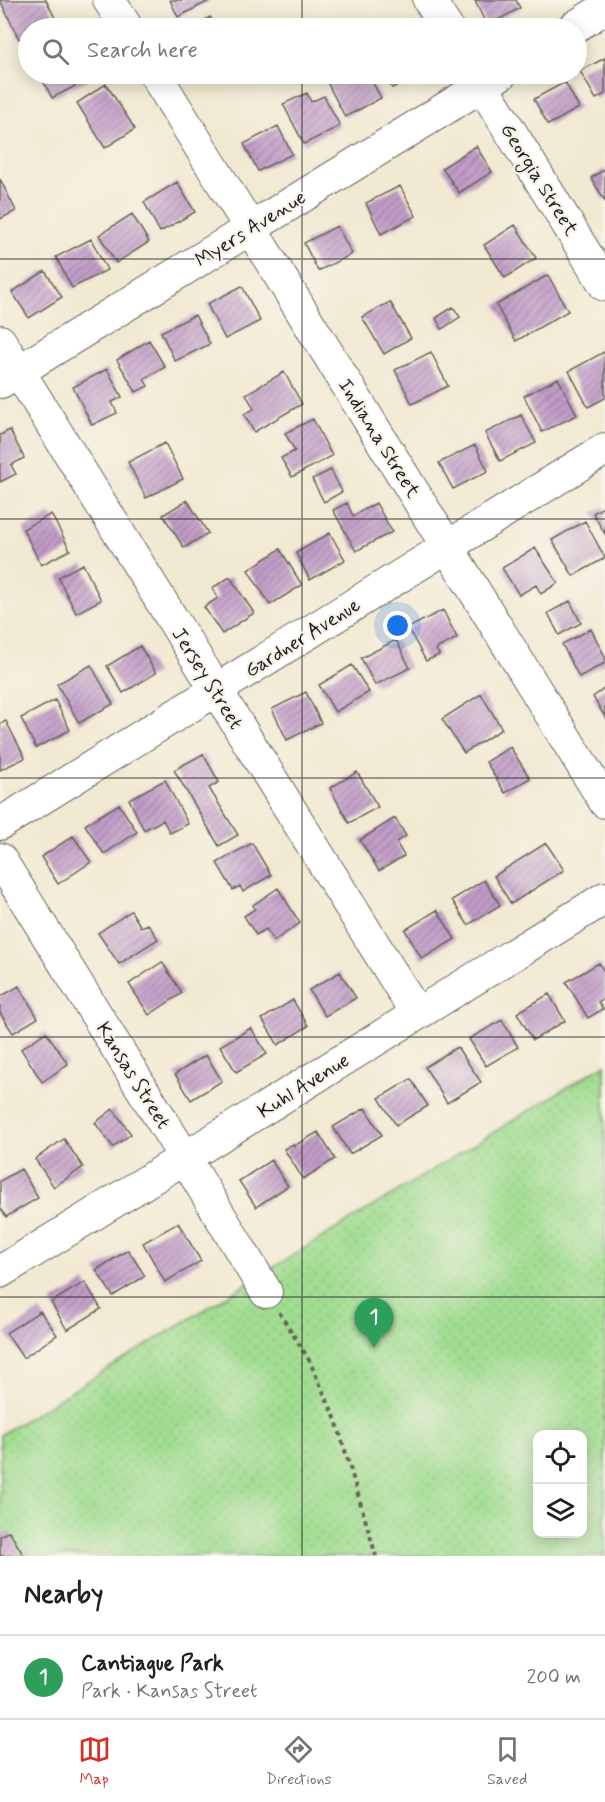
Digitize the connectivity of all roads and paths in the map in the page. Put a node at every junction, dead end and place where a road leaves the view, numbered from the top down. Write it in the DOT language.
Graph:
graph roads {
  1 [pos="109,0"];
  2 [pos="429,0"];
  3 [pos="605,8"];
  4 [pos="121,18"];
  5 [pos="441,18"];
  6 [pos="587,19"];
  7 [pos="160,84"];
  8 [pos="475,84"];
  9 [pos="490,84"];
  10 [pos="250,228"];
  11 [pos="605,285"];
  12 [pos="0,341"];
  13 [pos="9,377"];
  14 [pos="605,449"];
  15 [pos="447,547"];
  16 [pos="216,690"];
  17 [pos="605,802"];
  18 [pos="0,824"];
  19 [pos="0,859"];
  20 [pos="605,898"];
  21 [pos="417,1014"];
  22 [pos="185,1158"];
  23 [pos="0,1272"];
  24 [pos="266,1292"];
  25 [pos="376,1556"];
  1 -- 4 [label="street"];
  2 -- 5 [label="street"];
  3 -- 6 [label="street"];
  7 -- 10 [label="street, Indiana Street"];
  8 -- 10 [label="street, Myers Avenue"];
  9 -- 11 [label="street, Georgia Street"];
  10 -- 13 [label="street, Myers Avenue"];
  10 -- 15 [label="street, Indiana Street"];
  12 -- 13 [label="street, Jersey Street"];
  13 -- 16 [label="street, Jersey Street"];
  14 -- 15 [label="street, Gardner Avenue"];
  15 -- 16 [label="street, Gardner Avenue"];
  15 -- 17 [label="street, Indiana Street"];
  16 -- 18 [label="street, Gardner Avenue"];
  16 -- 21 [label="street, Jersey Street"];
  19 -- 22 [label="street, Kansas Street"];
  20 -- 21 [label="street, Kuhl Avenue"];
  21 -- 22 [label="street, Kuhl Avenue"];
  22 -- 23 [label="street, Kuhl Avenue"];
  22 -- 24 [label="street, Kansas Street"];
  24 -- 25 [label="path"];
}
